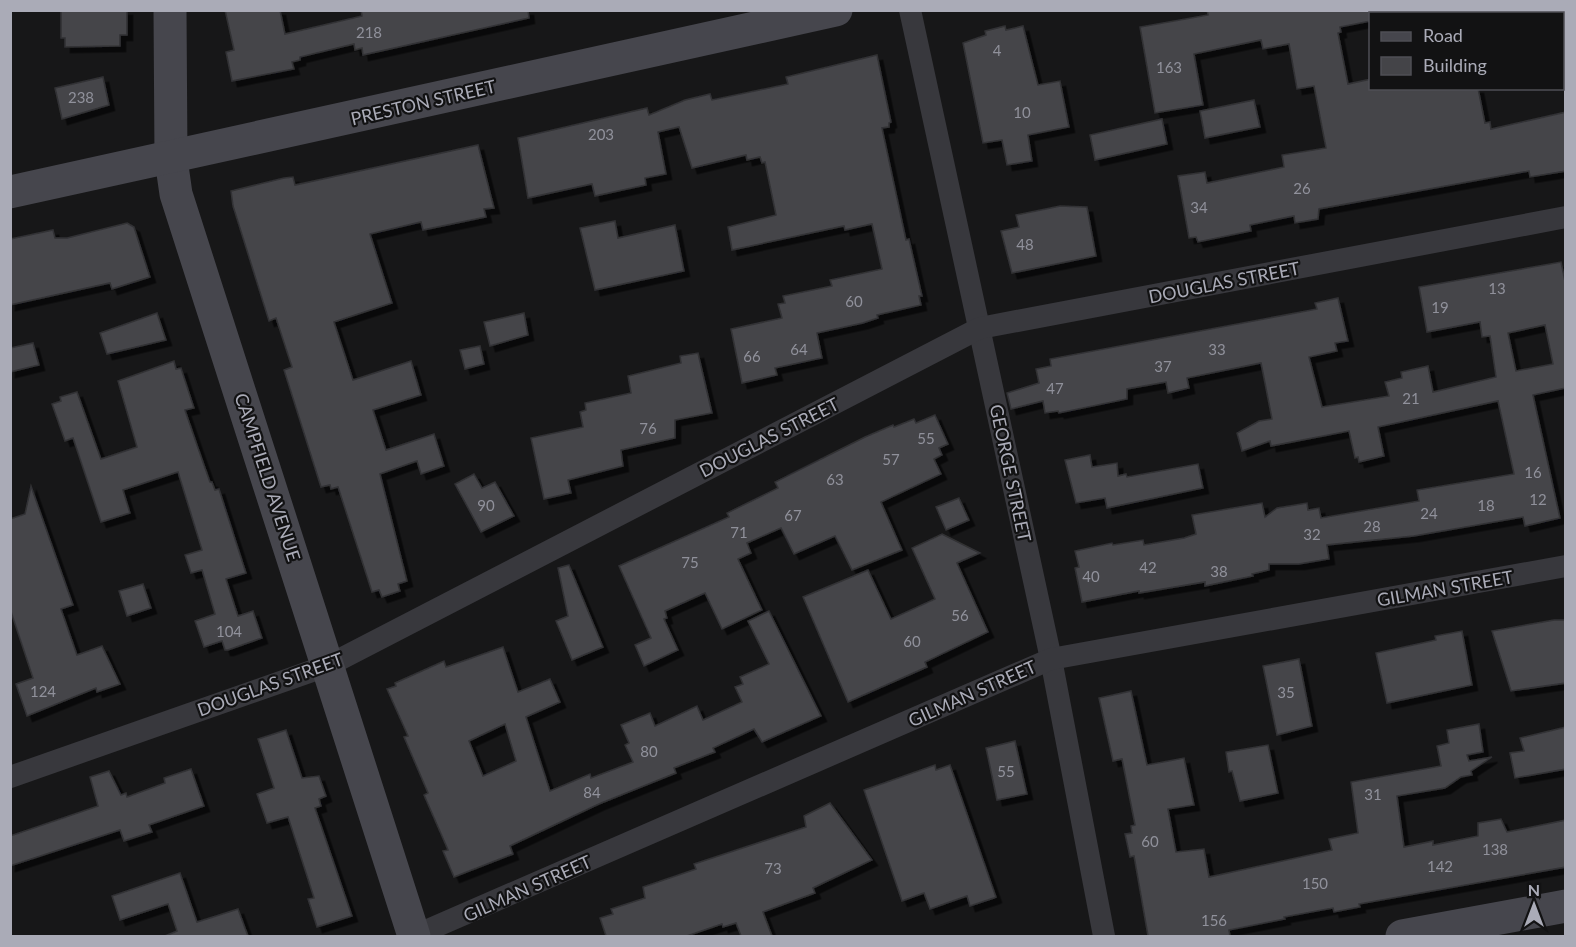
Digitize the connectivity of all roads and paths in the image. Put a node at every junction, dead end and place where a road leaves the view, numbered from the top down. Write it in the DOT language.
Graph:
graph roads {
  1 [pos="170,10"];
  2 [pos="836,10"];
  3 [pos="910,10"];
  4 [pos="171,159"];
  5 [pos="10,192"];
  6 [pos="1566,217"];
  7 [pos="980,328"];
  8 [pos="1566,566"];
  9 [pos="1051,659"];
  10 [pos="329,665"];
  11 [pos="10,777"];
  12 [pos="1566,906"];
  13 [pos="414,936"];
  14 [pos="1104,936"];
  15 [pos="1402,936"];
  1 -- 4 [label="street, CAMPFIELD AVENUE"];
  2 -- 4 [label="street, PRESTON STREET"];
  3 -- 7 [label="street, GEORGE STREET"];
  4 -- 5 [label="street, PRESTON STREET"];
  4 -- 10 [label="street, CAMPFIELD AVENUE"];
  6 -- 7 [label="street, DOUGLAS STREET"];
  7 -- 9 [label="street, GEORGE STREET"];
  7 -- 10 [label="street, DOUGLAS STREET"];
  8 -- 9 [label="street, GILMAN STREET"];
  9 -- 13 [label="street, GILMAN STREET"];
  9 -- 14 [label="street, GEORGE STREET"];
  10 -- 11 [label="street, DOUGLAS STREET"];
  10 -- 13 [label="street, CAMPFIELD AVENUE"];
  12 -- 15 [label="street"];
}
